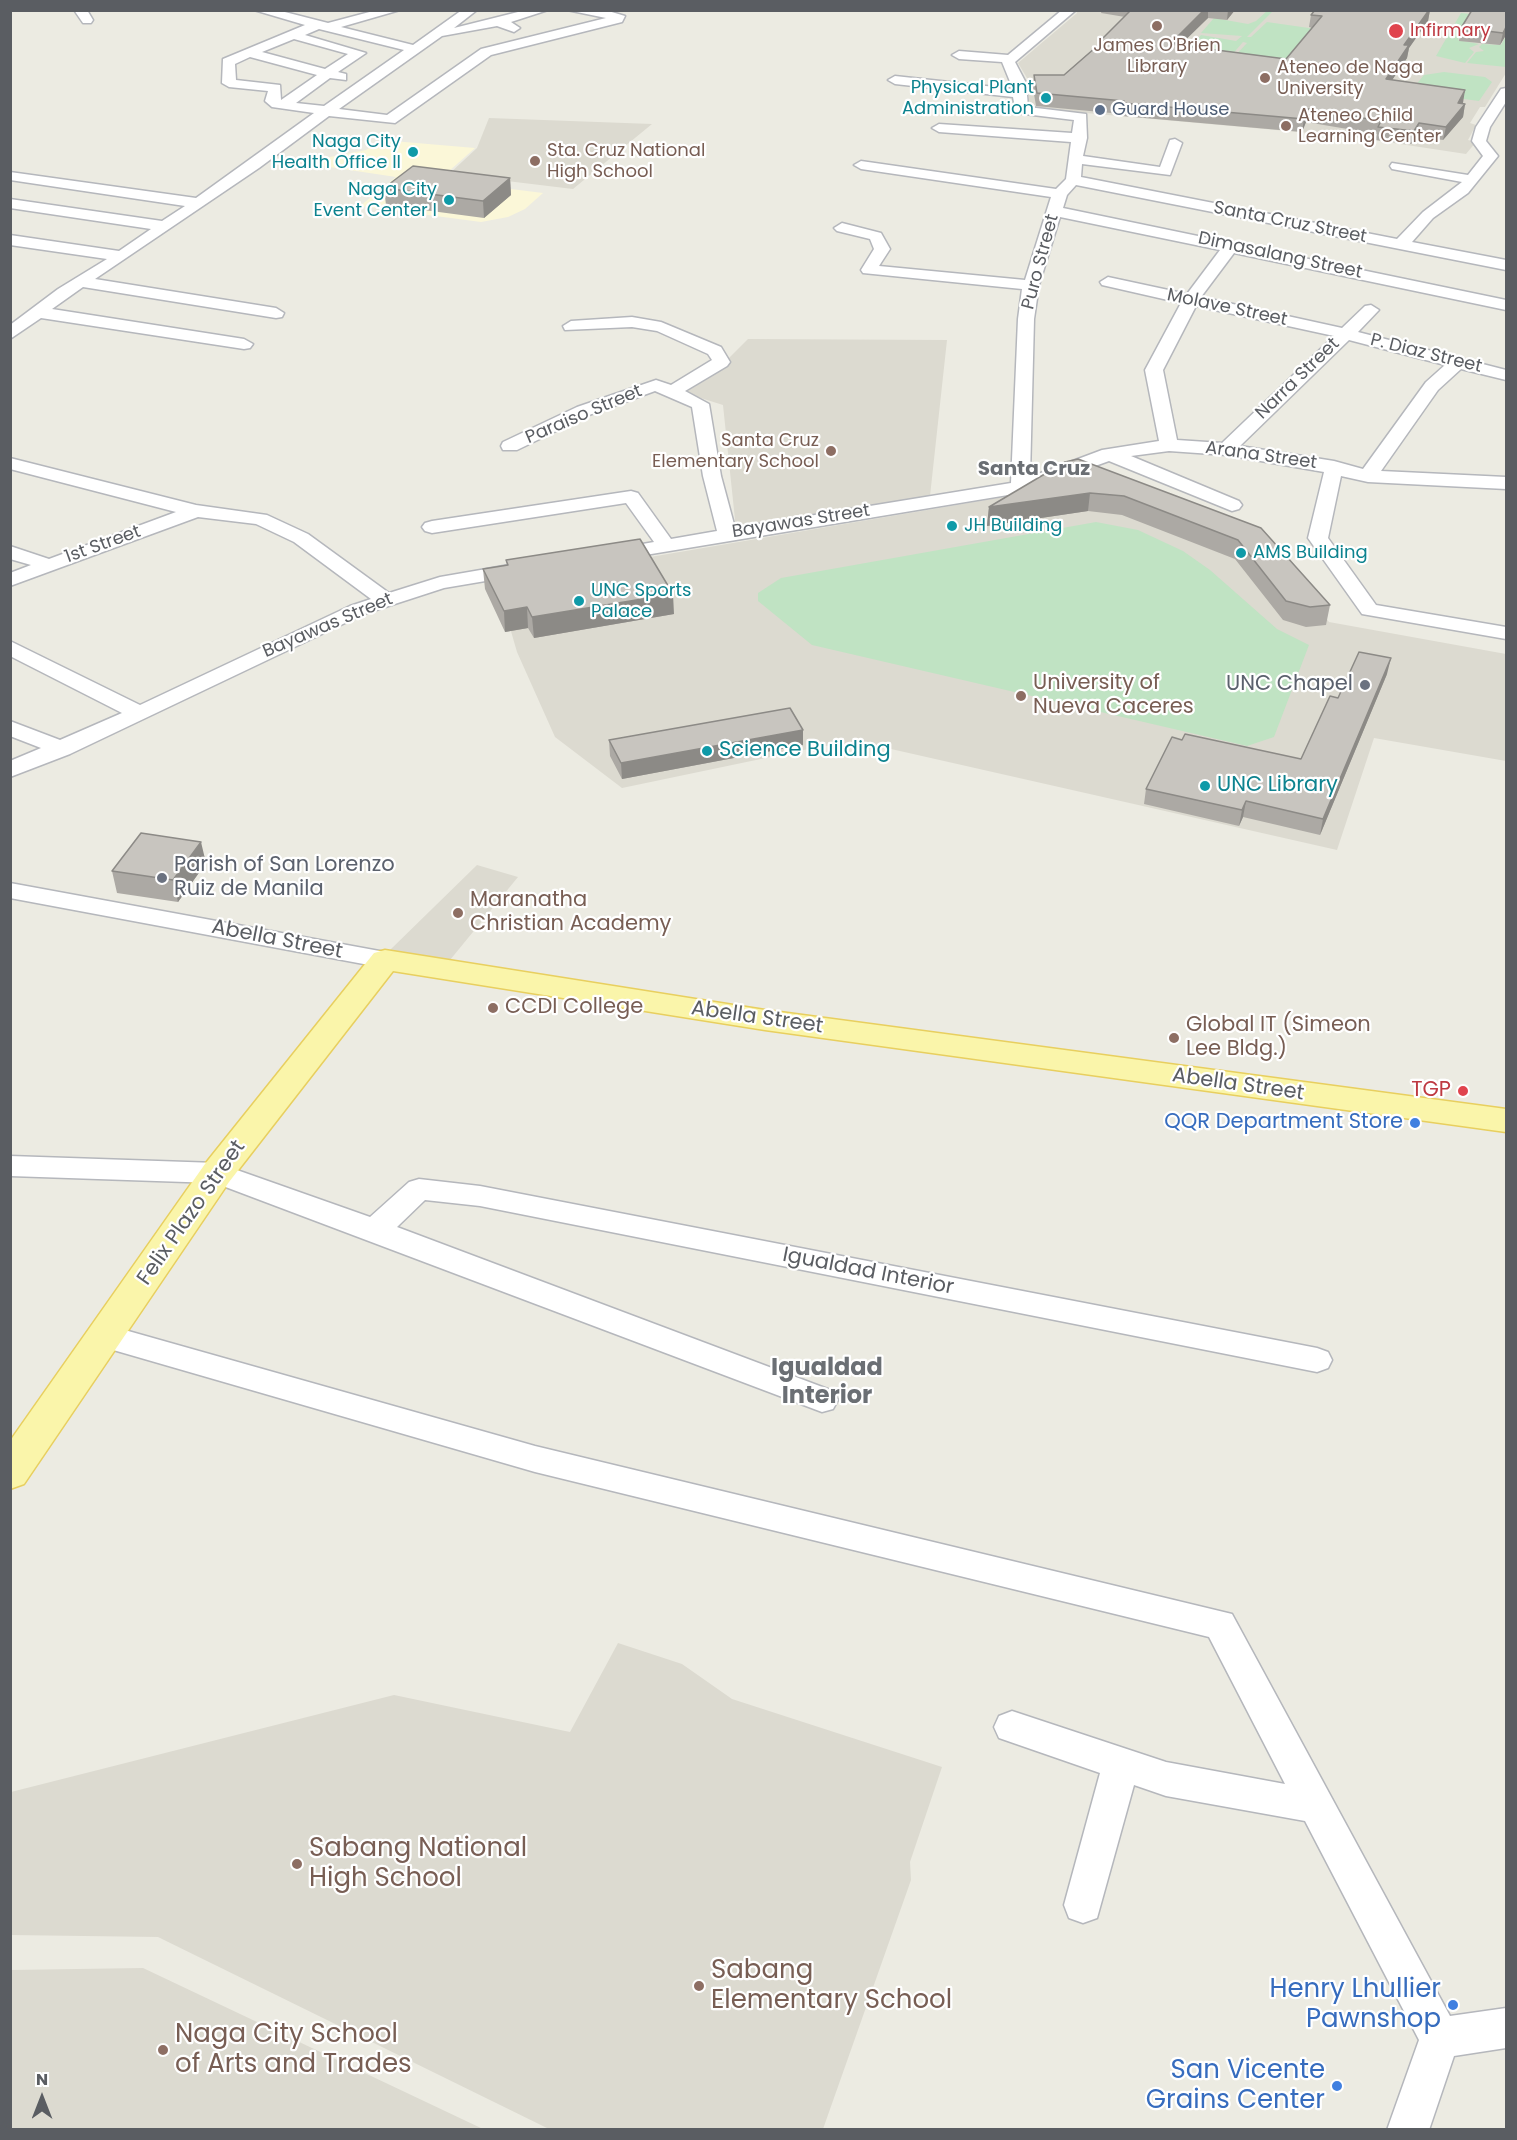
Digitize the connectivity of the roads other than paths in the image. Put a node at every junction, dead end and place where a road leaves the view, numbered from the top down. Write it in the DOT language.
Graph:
graph roads {
  1 [pos="260,10"];
  2 [pos="471,10"];
  3 [pos="542,10"];
  4 [pos="573,10"];
  5 [pos="1070,10"];
  6 [pos="391,11"];
  7 [pos="364,19"];
  8 [pos="498,22"];
  9 [pos="322,26"];
  10 [pos="395,26"];
  11 [pos="292,35"];
  12 [pos="542,38"];
  13 [pos="417,41"];
  14 [pos="440,41"];
  15 [pos="270,44"];
  16 [pos="465,49"];
  17 [pos="486,52"];
  18 [pos="249,53"];
  19 [pos="959,55"];
  20 [pos="522,58"];
  21 [pos="1011,59"];
  22 [pos="228,62"];
  23 [pos="343,62"];
  24 [pos="329,74"];
  25 [pos="896,80"];
  26 [pos="365,83"];
  27 [pos="311,86"];
  28 [pos="1506,92"];
  29 [pos="1020,94"];
  30 [pos="284,105"];
  31 [pos="329,109"];
  32 [pos="939,128"];
  33 [pos="1080,138"];
  34 [pos="1175,143"];
  35 [pos="1077,159"];
  36 [pos="861,165"];
  37 [pos="1397,166"];
  38 [pos="51,168"];
  39 [pos="1165,172"];
  40 [pos="10,176"];
  41 [pos="36,178"];
  42 [pos="1073,180"];
  43 [pos="1473,180"];
  44 [pos="1060,194"];
  45 [pos="1150,195"];
  46 [pos="10,203"];
  47 [pos="199,203"];
  48 [pos="1054,211"];
  49 [pos="164,226"];
  50 [pos="842,228"];
  51 [pos="10,240"];
  52 [pos="1400,244"];
  53 [pos="1231,246"];
  54 [pos="122,256"];
  55 [pos="1506,265"];
  56 [pos="81,282"];
  57 [pos="1108,282"];
  58 [pos="1031,285"];
  59 [pos="1191,300"];
  60 [pos="1506,305"];
  61 [pos="1371,310"];
  62 [pos="37,312"];
  63 [pos="276,313"];
  64 [pos="571,326"];
  65 [pos="10,334"];
  66 [pos="1346,334"];
  67 [pos="244,344"];
  68 [pos="1458,362"];
  69 [pos="1506,375"];
  70 [pos="672,392"];
  71 [pos="1169,445"];
  72 [pos="510,446"];
  73 [pos="1226,449"];
  74 [pos="1109,454"];
  75 [pos="10,463"];
  76 [pos="1334,467"];
  77 [pos="1368,476"];
  78 [pos="1506,483"];
  79 [pos="1020,487"];
  80 [pos="1232,505"];
  81 [pos="196,511"];
  82 [pos="432,527"];
  83 [pos="727,534"];
  84 [pos="666,545"];
  85 [pos="10,552"];
  86 [pos="587,558"];
  87 [pos="49,565"];
  88 [pos="542,566"];
  89 [pos="10,580"];
  90 [pos="386,600"];
  91 [pos="1506,633"];
  92 [pos="10,647"];
  93 [pos="140,713"];
  94 [pos="10,729"];
  95 [pos="62,748"];
  96 [pos="10,770"];
  97 [pos="10,890"];
  98 [pos="385,960"];
  99 [pos="1506,1121"];
  100 [pos="10,1166"];
  101 [pos="217,1173"];
  102 [pos="375,1230"];
  103 [pos="107,1336"];
  104 [pos="1317,1360"];
  105 [pos="822,1400"];
  106 [pos="10,1473"];
  107 [pos="1012,1727"];
  108 [pos="1121,1766"];
  109 [pos="1314,1806"];
  110 [pos="1083,1905"];
  111 [pos="1506,2028"];
  112 [pos="1440,2038"];
  113 [pos="1408,2130"];
  1 -- 9 [label="street"];
  2 -- 14 [label="street"];
  3 -- 8 [label="street"];
  4 -- 12 [label="street"];
  5 -- 21 [label="street"];
  6 -- 7 [label="street"];
  7 -- 9 [label="street"];
  7 -- 10 [label="street"];
  8 -- 12 [label="street"];
  8 -- 14 [label="street"];
  9 -- 11 [label="street"];
  9 -- 13 [label="street"];
  11 -- 15 [label="street"];
  11 -- 23 [label="street"];
  12 -- 17 [label="street"];
  13 -- 14 [label="street"];
  13 -- 26 [label="street"];
  15 -- 18 [label="street"];
  15 -- 23 [label="street"];
  16 -- 17 [label="street"];
  17 -- 20 [label="street"];
  17 -- 31 [label="street"];
  18 -- 22 [label="street"];
  18 -- 24 [label="street"];
  19 -- 21 [label="street"];
  21 -- 29 [label="street"];
  22 -- 27 [label="street"];
  22 -- 30 [label="street"];
  23 -- 24 [label="street"];
  24 -- 26 [label="street"];
  24 -- 27 [label="street"];
  25 -- 29 [label="street"];
  26 -- 31 [label="street"];
  27 -- 30 [label="street"];
  28 -- 43 [label="street"];
  29 -- 33 [label="street"];
  30 -- 31 [label="street"];
  31 -- 47 [label="street"];
  32 -- 33 [label="street"];
  33 -- 35 [label="street"];
  34 -- 39 [label="street"];
  35 -- 39 [label="street"];
  35 -- 42 [label="street"];
  36 -- 44 [label="street"];
  37 -- 43 [label="street"];
  38 -- 41 [label="street"];
  39 -- 45 [label="street"];
  40 -- 41 [label="street"];
  41 -- 47 [label="street"];
  42 -- 44 [label="street, Puro Street"];
  42 -- 45 [label="street, Santa Cruz Street"];
  43 -- 52 [label="street"];
  44 -- 48 [label="street, Puro Street"];
  45 -- 52 [label="street, Santa Cruz Street"];
  46 -- 49 [label="street"];
  47 -- 49 [label="street"];
  48 -- 53 [label="street, Dimasalang Street"];
  48 -- 58 [label="street, Puro Street"];
  49 -- 54 [label="street"];
  50 -- 58 [label="street"];
  51 -- 54 [label="street"];
  52 -- 55 [label="street, Santa Cruz Street"];
  53 -- 59 [label="street"];
  53 -- 60 [label="street, Dimasalang Street"];
  54 -- 56 [label="street"];
  56 -- 62 [label="street"];
  56 -- 63 [label="street"];
  57 -- 59 [label="street, Molave Street"];
  58 -- 79 [label="street, Puro Street"];
  59 -- 66 [label="street, Molave Street"];
  59 -- 71 [label="street"];
  61 -- 66 [label="street, Narra Street"];
  62 -- 65 [label="street"];
  62 -- 67 [label="street"];
  64 -- 70 [label="street"];
  66 -- 68 [label="street, P. Diaz Street"];
  66 -- 73 [label="street, Narra Street"];
  68 -- 69 [label="street, P. Diaz Street"];
  68 -- 77 [label="street"];
  70 -- 72 [label="street, Paraiso Street"];
  70 -- 83 [label="street, Paraiso Street"];
  71 -- 73 [label="street, Arana Street"];
  71 -- 74 [label="street, Arana Street"];
  73 -- 76 [label="street, Arana Street"];
  74 -- 79 [label="street, Arana Street"];
  74 -- 80 [label="street"];
  75 -- 81 [label="street"];
  76 -- 77 [label="street, Arana Street"];
  76 -- 91 [label="street"];
  77 -- 78 [label="street, Arana Street"];
  79 -- 83 [label="street, Bayawas Street"];
  81 -- 87 [label="street, 1st Street"];
  81 -- 90 [label="street"];
  82 -- 84 [label="street"];
  83 -- 84 [label="street, Bayawas Street"];
  84 -- 86 [label="street, Bayawas Street"];
  85 -- 87 [label="street"];
  87 -- 89 [label="street, 1st Street"];
  88 -- 90 [label="street, Bayawas Street"];
  90 -- 93 [label="street, Bayawas Street"];
  92 -- 93 [label="street"];
  93 -- 95 [label="street, Bayawas Street"];
  94 -- 95 [label="street"];
  95 -- 96 [label="street, Bayawas Street"];
  97 -- 98 [label="street, Abella Street"];
  98 -- 99 [label="main road, Abella Street"];
  98 -- 101 [label="main road, Felix Plazo Street"];
  100 -- 101 [label="street"];
  101 -- 102 [label="street"];
  101 -- 103 [label="main road, Felix Plazo Street"];
  102 -- 104 [label="street, Igualdad Interior"];
  102 -- 105 [label="street"];
  103 -- 106 [label="main road, Felix Plazo Street"];
  103 -- 109 [label="street"];
  107 -- 108 [label="street"];
  108 -- 109 [label="street"];
  108 -- 110 [label="street"];
  109 -- 112 [label="street"];
  111 -- 112 [label="street"];
  112 -- 113 [label="street"];
}
